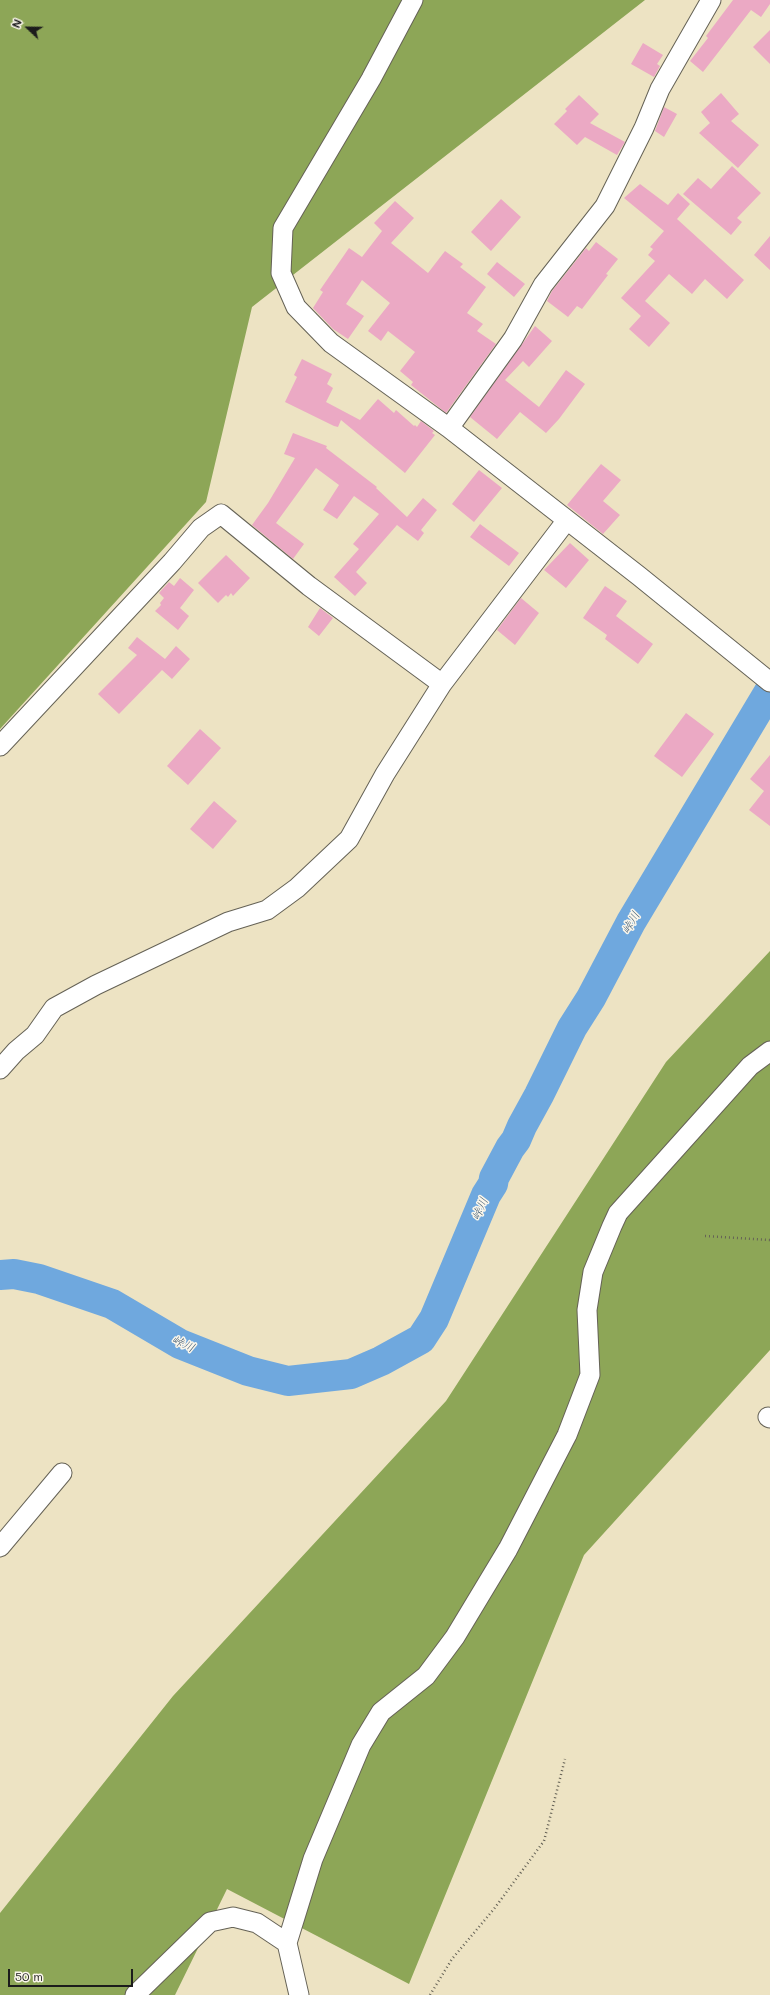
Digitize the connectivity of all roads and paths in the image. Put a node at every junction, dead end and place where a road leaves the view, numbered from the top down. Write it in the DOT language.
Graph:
graph roads {
  1 [pos="414,0"];
  2 [pos="711,0"];
  3 [pos="449,428"];
  4 [pos="567,520"];
  5 [pos="770,682"];
  6 [pos="442,684"];
  7 [pos="0,746"];
  8 [pos="770,1051"];
  9 [pos="0,1070"];
  10 [pos="705,1236"];
  11 [pos="770,1240"];
  12 [pos="62,1473"];
  13 [pos="0,1547"];
  14 [pos="565,1759"];
  15 [pos="287,1944"];
  16 [pos="135,1995"];
  17 [pos="299,1995"];
  18 [pos="430,1995"];
  1 -- 3 [label="street"];
  2 -- 3 [label="street"];
  3 -- 4 [label="street"];
  4 -- 5 [label="street"];
  4 -- 6 [label="street"];
  6 -- 7 [label="street"];
  6 -- 9 [label="street"];
  8 -- 15 [label="street"];
  10 -- 11 [label="path"];
  12 -- 13 [label="street"];
  14 -- 18 [label="path"];
  15 -- 16 [label="street"];
  15 -- 17 [label="street"];
}
